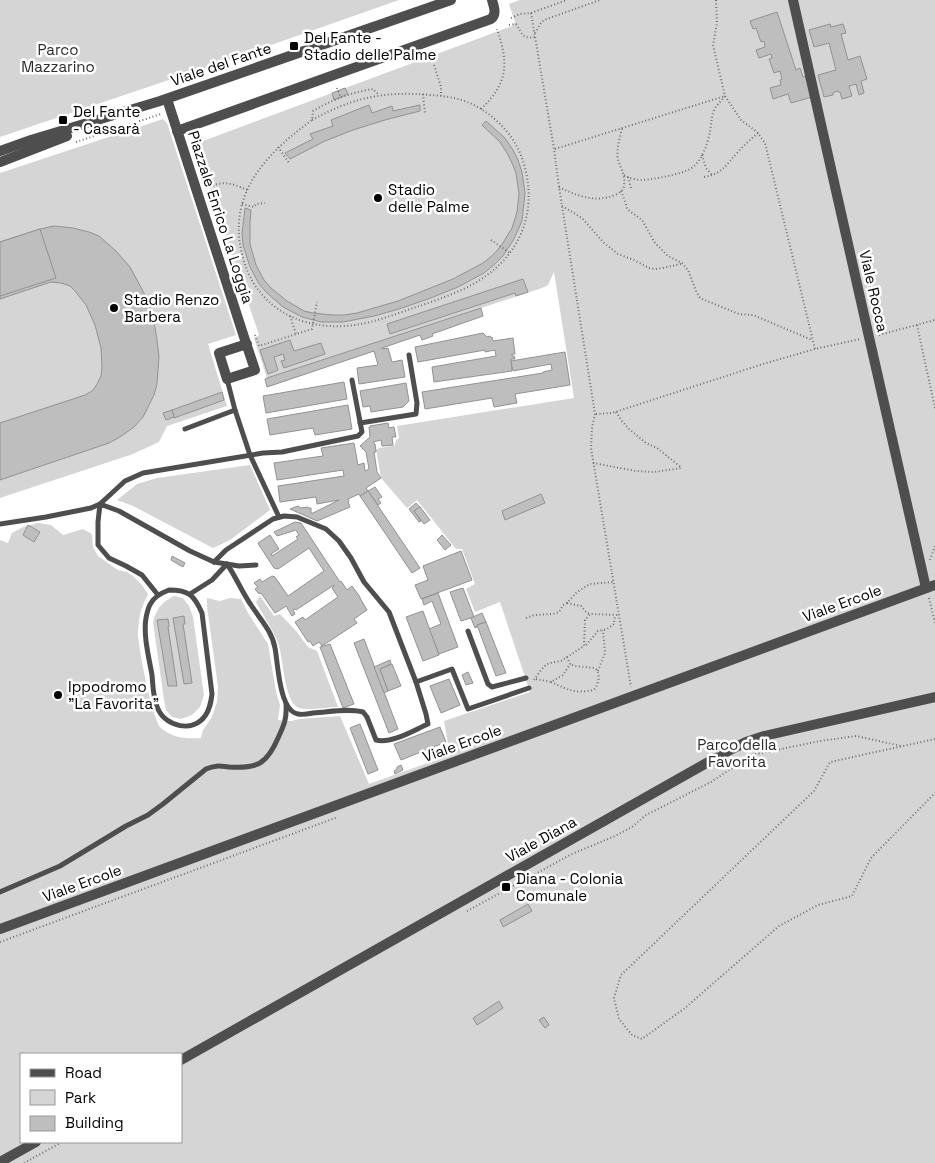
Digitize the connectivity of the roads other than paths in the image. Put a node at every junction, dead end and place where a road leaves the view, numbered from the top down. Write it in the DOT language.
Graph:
graph roads {
  1 [pos="451,0"];
  2 [pos="492,0"];
  3 [pos="794,0"];
  4 [pos="433,3"];
  5 [pos="163,100"];
  6 [pos="178,131"];
  7 [pos="32,144"];
  8 [pos="0,147"];
  9 [pos="0,151"];
  10 [pos="0,158"];
  11 [pos="0,162"];
  12 [pos="247,344"];
  13 [pos="409,355"];
  14 [pos="227,379"];
  15 [pos="352,380"];
  16 [pos="235,410"];
  17 [pos="360,423"];
  18 [pos="185,429"];
  19 [pos="250,455"];
  20 [pos="100,504"];
  21 [pos="279,517"];
  22 [pos="0,524"];
  23 [pos="214,562"];
  24 [pos="228,564"];
  25 [pos="256,565"];
  26 [pos="931,587"];
  27 [pos="190,594"];
  28 [pos="158,595"];
  29 [pos="468,631"];
  30 [pos="526,678"];
  31 [pos="416,682"];
  32 [pos="529,688"];
  33 [pos="935,697"];
  34 [pos="286,704"];
  35 [pos="0,892"];
  36 [pos="0,929"];
  37 [pos="182,1059"];
  38 [pos="34,1143"];
  39 [pos="0,1162"];
  1 -- 4 [label="street, Viale del Fante"];
  2 -- 6 [label="street"];
  3 -- 26 [label="street, Viale Rocca"];
  4 -- 5 [label="street, Viale del Fante"];
  5 -- 6 [label="street, Piazzale Enrico La Loggia"];
  5 -- 7 [label="street, Viale del Fante"];
  6 -- 12 [label="street, Piazzale Enrico La Loggia"];
  7 -- 8 [label="street"];
  7 -- 9 [label="street"];
  7 -- 10 [label="street"];
  7 -- 11 [label="street"];
  12 -- 14 [label="street, Piazzale Enrico La Loggia"];
  12 -- 14 [label="street"];
  13 -- 17 [label="lane"];
  14 -- 16 [label="lane"];
  15 -- 17 [label="lane"];
  16 -- 18 [label="lane"];
  16 -- 19 [label="lane"];
  17 -- 19 [label="lane"];
  19 -- 20 [label="lane"];
  19 -- 21 [label="lane"];
  20 -- 22 [label="lane"];
  20 -- 23 [label="lane"];
  20 -- 28 [label="lane"];
  21 -- 23 [label="lane"];
  21 -- 31 [label="lane"];
  23 -- 24 [label="lane"];
  24 -- 25 [label="lane"];
  24 -- 27 [label="lane"];
  24 -- 34 [label="lane"];
  26 -- 36 [label="street, Viale Ercole"];
  27 -- 28 [label="lane"];
  27 -- 28 [label="lane"];
  29 -- 30 [label="lane"];
  31 -- 32 [label="lane"];
  31 -- 34 [label="lane"];
  33 -- 37 [label="street, Viale Diana"];
  34 -- 35 [label="lane"];
  38 -- 39 [label="street"];
}
